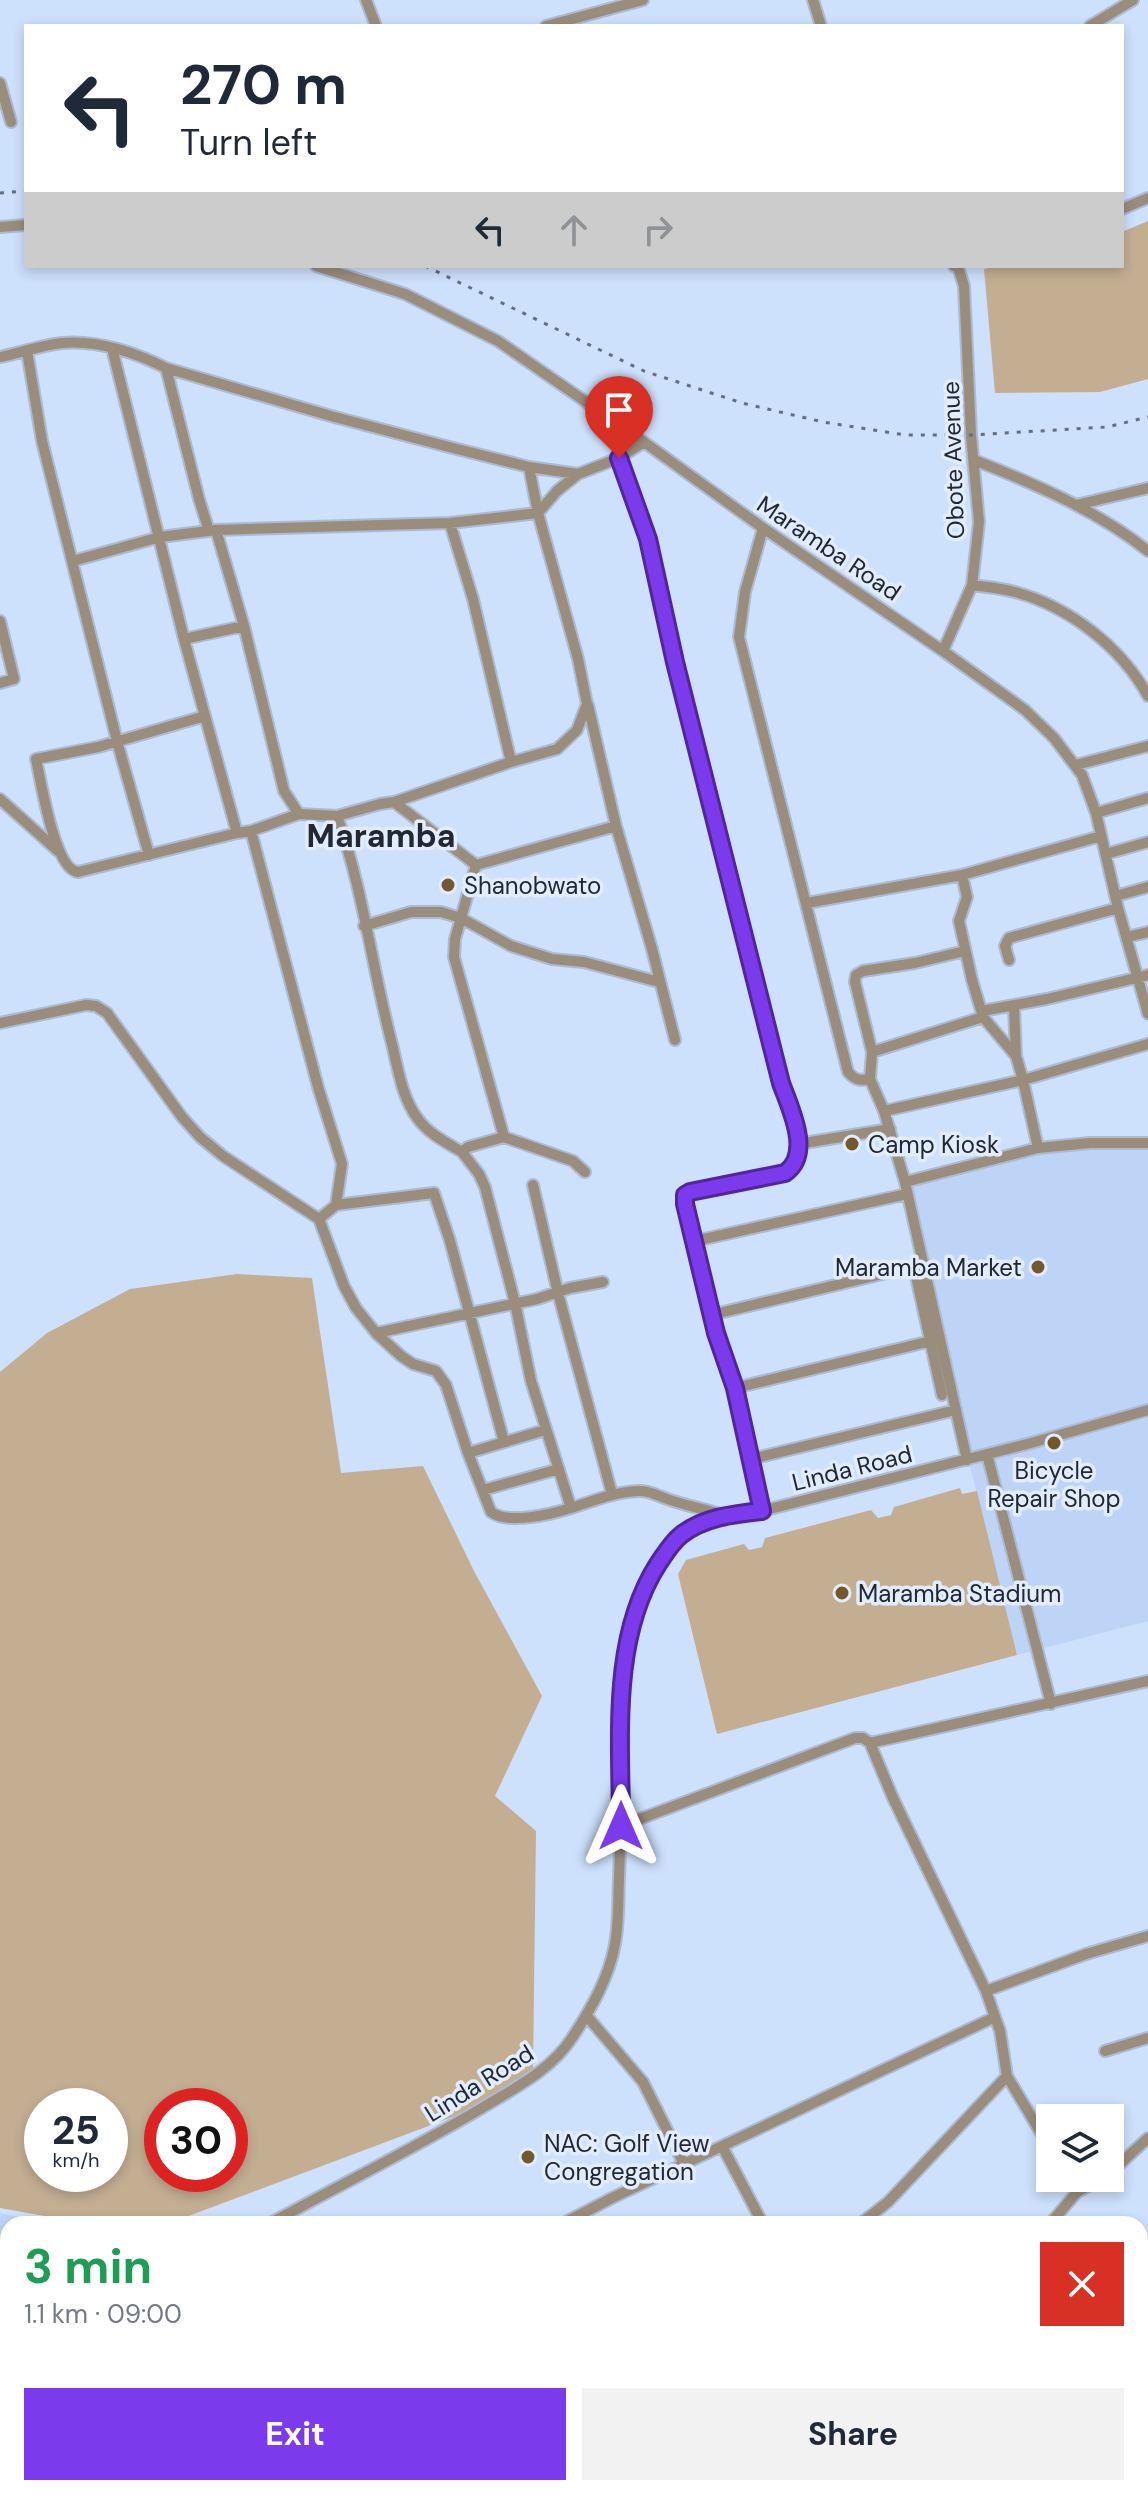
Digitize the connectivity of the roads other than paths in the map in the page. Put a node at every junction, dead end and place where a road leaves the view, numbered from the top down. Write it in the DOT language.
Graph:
graph roads {
  1 [pos="366,0"];
  2 [pos="643,0"];
  3 [pos="813,0"];
  4 [pos="1133,0"];
  5 [pos="375,24"];
  6 [pos="553,24"];
  7 [pos="820,24"];
  8 [pos="1093,24"];
  9 [pos="0,83"];
  10 [pos="11,122"];
  11 [pos="1148,198"];
  12 [pos="1124,208"];
  13 [pos="24,225"];
  14 [pos="0,227"];
  15 [pos="322,268"];
  16 [pos="959,268"];
  17 [pos="112,348"];
  18 [pos="27,351"];
  19 [pos="0,357"];
  20 [pos="166,368"];
  21 [pos="644,442"];
  22 [pos="619,458"];
  23 [pos="974,460"];
  24 [pos="529,467"];
  25 [pos="578,474"];
  26 [pos="1148,488"];
  27 [pos="1076,505"];
  28 [pos="538,513"];
  29 [pos="450,523"];
  30 [pos="763,528"];
  31 [pos="213,530"];
  32 [pos="160,537"];
  33 [pos="1148,551"];
  34 [pos="73,561"];
  35 [pos="972,585"];
  36 [pos="0,621"];
  37 [pos="244,626"];
  38 [pos="184,639"];
  39 [pos="3,644"];
  40 [pos="943,651"];
  41 [pos="0,683"];
  42 [pos="1148,696"];
  43 [pos="587,704"];
  44 [pos="205,716"];
  45 [pos="117,741"];
  46 [pos="1148,746"];
  47 [pos="511,762"];
  48 [pos="1076,765"];
  49 [pos="1148,798"];
  50 [pos="0,799"];
  51 [pos="394,802"];
  52 [pos="1096,813"];
  53 [pos="299,814"];
  54 [pos="337,816"];
  55 [pos="616,826"];
  56 [pos="251,831"];
  57 [pos="237,833"];
  58 [pos="1101,836"];
  59 [pos="1148,842"];
  60 [pos="58,851"];
  61 [pos="1106,854"];
  62 [pos="149,855"];
  63 [pos="476,865"];
  64 [pos="962,875"];
  65 [pos="1148,887"];
  66 [pos="1116,896"];
  67 [pos="807,903"];
  68 [pos="1118,908"];
  69 [pos="461,918"];
  70 [pos="364,926"];
  71 [pos="1148,932"];
  72 [pos="1127,937"];
  73 [pos="965,951"];
  74 [pos="1009,960"];
  75 [pos="1143,977"];
  76 [pos="659,982"];
  77 [pos="1014,1006"];
  78 [pos="983,1014"];
  79 [pos="1148,1014"];
  80 [pos="0,1023"];
  81 [pos="675,1040"];
  82 [pos="1148,1044"];
  83 [pos="872,1052"];
  84 [pos="1016,1056"];
  85 [pos="870,1079"];
  86 [pos="1023,1080"];
  87 [pos="884,1111"];
  88 [pos="890,1129"];
  89 [pos="504,1137"];
  90 [pos="1148,1143"];
  91 [pos="798,1144"];
  92 [pos="1038,1148"];
  93 [pos="462,1152"];
  94 [pos="585,1172"];
  95 [pos="905,1182"];
  96 [pos="533,1185"];
  97 [pos="907,1194"];
  98 [pos="336,1205"];
  99 [pos="319,1219"];
  100 [pos="695,1241"];
  101 [pos="919,1266"];
  102 [pos="603,1282"];
  103 [pos="558,1293"];
  104 [pos="515,1303"];
  105 [pos="470,1314"];
  106 [pos="711,1315"];
  107 [pos="376,1333"];
  108 [pos="931,1341"];
  109 [pos="735,1388"];
  110 [pos="942,1395"];
  111 [pos="956,1410"];
  112 [pos="1148,1410"];
  113 [pos="545,1430"];
  114 [pos="504,1442"];
  115 [pos="468,1453"];
  116 [pos="987,1454"];
  117 [pos="751,1459"];
  118 [pos="967,1460"];
  119 [pos="559,1469"];
  120 [pos="483,1490"];
  121 [pos="612,1494"];
  122 [pos="571,1508"];
  123 [pos="762,1511"];
  124 [pos="722,1515"];
  125 [pos="1148,1681"];
  126 [pos="1051,1704"];
  127 [pos="870,1743"];
  128 [pos="621,1826"];
  129 [pos="1148,1936"];
  130 [pos="986,1991"];
  131 [pos="586,2015"];
  132 [pos="995,2017"];
  133 [pos="1148,2038"];
  134 [pos="1105,2051"];
  135 [pos="1007,2076"];
  136 [pos="1036,2125"];
  137 [pos="1148,2138"];
  138 [pos="722,2146"];
  139 [pos="1124,2160"];
  140 [pos="684,2164"];
  141 [pos="1077,2192"];
  142 [pos="284,2216"];
  143 [pos="578,2216"];
  144 [pos="759,2216"];
  145 [pos="870,2216"];
  146 [pos="1057,2216"];
  1 -- 5 [label="street"];
  2 -- 6 [label="street"];
  3 -- 7 [label="street"];
  4 -- 8 [label="street"];
  9 -- 10 [label="street"];
  11 -- 12 [label="street"];
  13 -- 14 [label="street"];
  15 -- 21 [label="street, Maramba Road"];
  16 -- 23 [label="street, Obote Avenue"];
  17 -- 18 [label="street"];
  17 -- 20 [label="street"];
  17 -- 32 [label="street"];
  18 -- 19 [label="street"];
  18 -- 34 [label="street"];
  20 -- 24 [label="street"];
  20 -- 31 [label="street"];
  21 -- 22 [label="street"];
  21 -- 30 [label="street, Maramba Road"];
  22 -- 25 [label="street"];
  22 -- 91 [label="street"];
  23 -- 27 [label="street"];
  23 -- 35 [label="street, Obote Avenue"];
  24 -- 25 [label="street"];
  24 -- 28 [label="street"];
  25 -- 28 [label="street"];
  26 -- 27 [label="street"];
  27 -- 33 [label="street"];
  28 -- 29 [label="street"];
  28 -- 43 [label="street"];
  29 -- 31 [label="street"];
  29 -- 47 [label="street"];
  30 -- 40 [label="street, Maramba Road"];
  30 -- 67 [label="street"];
  31 -- 32 [label="street"];
  31 -- 37 [label="street"];
  32 -- 34 [label="street"];
  32 -- 38 [label="street"];
  34 -- 45 [label="street"];
  35 -- 40 [label="street, Obote Avenue"];
  35 -- 42 [label="street"];
  36 -- 39 [label="street"];
  37 -- 38 [label="street"];
  37 -- 53 [label="street"];
  38 -- 44 [label="street"];
  39 -- 41 [label="street"];
  40 -- 48 [label="street, Maramba Road"];
  43 -- 47 [label="street"];
  43 -- 55 [label="street"];
  44 -- 45 [label="street"];
  44 -- 57 [label="street"];
  45 -- 60 [label="street"];
  45 -- 62 [label="street"];
  46 -- 48 [label="street"];
  47 -- 51 [label="street"];
  48 -- 52 [label="street, Maramba Road"];
  49 -- 52 [label="street"];
  50 -- 60 [label="street"];
  51 -- 54 [label="street"];
  51 -- 63 [label="street"];
  52 -- 58 [label="street, Maramba Road"];
  53 -- 54 [label="street"];
  53 -- 56 [label="street"];
  54 -- 70 [label="street"];
  55 -- 63 [label="street"];
  55 -- 76 [label="street"];
  56 -- 57 [label="street"];
  56 -- 98 [label="street"];
  57 -- 62 [label="street"];
  58 -- 61 [label="street, Maramba Road"];
  58 -- 64 [label="street"];
  59 -- 61 [label="street"];
  60 -- 62 [label="street"];
  61 -- 66 [label="street, Maramba Road"];
  63 -- 69 [label="street"];
  64 -- 67 [label="street"];
  64 -- 73 [label="street"];
  65 -- 66 [label="street"];
  66 -- 68 [label="street, Maramba Road"];
  67 -- 85 [label="street"];
  68 -- 72 [label="street, Maramba Road"];
  68 -- 74 [label="street"];
  69 -- 70 [label="street"];
  69 -- 76 [label="street"];
  69 -- 89 [label="street"];
  70 -- 93 [label="street"];
  71 -- 72 [label="street"];
  72 -- 75 [label="street, Maramba Road"];
  73 -- 78 [label="street"];
  73 -- 83 [label="street"];
  75 -- 77 [label="street"];
  75 -- 79 [label="street, Maramba Road"];
  76 -- 81 [label="street"];
  77 -- 78 [label="street"];
  77 -- 84 [label="street"];
  78 -- 83 [label="street"];
  78 -- 84 [label="street"];
  80 -- 99 [label="street"];
  82 -- 86 [label="street"];
  83 -- 85 [label="street"];
  84 -- 86 [label="street"];
  85 -- 87 [label="street"];
  86 -- 87 [label="street"];
  86 -- 92 [label="street"];
  87 -- 88 [label="street"];
  88 -- 91 [label="street"];
  88 -- 95 [label="street"];
  89 -- 93 [label="street"];
  89 -- 94 [label="street"];
  90 -- 92 [label="street"];
  91 -- 100 [label="street"];
  92 -- 95 [label="street"];
  93 -- 104 [label="street"];
  95 -- 97 [label="street"];
  96 -- 103 [label="street"];
  97 -- 100 [label="street"];
  97 -- 101 [label="street"];
  98 -- 99 [label="street"];
  98 -- 105 [label="street"];
  99 -- 107 [label="street"];
  100 -- 106 [label="street"];
  101 -- 106 [label="street"];
  101 -- 108 [label="street"];
  101 -- 111 [label="street"];
  102 -- 103 [label="street"];
  103 -- 104 [label="street"];
  103 -- 121 [label="street"];
  104 -- 105 [label="street"];
  104 -- 113 [label="street"];
  105 -- 107 [label="street"];
  105 -- 114 [label="street"];
  106 -- 109 [label="street"];
  107 -- 115 [label="street"];
  108 -- 109 [label="street"];
  108 -- 110 [label="street"];
  109 -- 117 [label="street"];
  111 -- 117 [label="street"];
  111 -- 118 [label="street"];
  112 -- 116 [label="street, Linda Road"];
  113 -- 114 [label="street"];
  113 -- 119 [label="street"];
  114 -- 115 [label="street"];
  115 -- 120 [label="street"];
  116 -- 118 [label="street, Linda Road"];
  116 -- 126 [label="street"];
  117 -- 123 [label="street"];
  118 -- 123 [label="street, Linda Road"];
  119 -- 120 [label="street"];
  119 -- 122 [label="street"];
  120 -- 122 [label="street"];
  121 -- 122 [label="street"];
  121 -- 124 [label="street"];
  123 -- 124 [label="street, Linda Road"];
  124 -- 128 [label="street, Linda Road"];
  125 -- 126 [label="street"];
  126 -- 127 [label="street"];
  127 -- 128 [label="street"];
  127 -- 130 [label="street"];
  128 -- 131 [label="street, Linda Road"];
  129 -- 130 [label="street"];
  130 -- 132 [label="street"];
  131 -- 140 [label="street"];
  131 -- 142 [label="street, Linda Road"];
  132 -- 135 [label="street"];
  132 -- 138 [label="street"];
  133 -- 134 [label="street"];
  135 -- 136 [label="street"];
  135 -- 145 [label="street"];
  137 -- 139 [label="street"];
  138 -- 140 [label="street"];
  138 -- 144 [label="street"];
  140 -- 143 [label="street"];
  141 -- 146 [label="street"];
}
